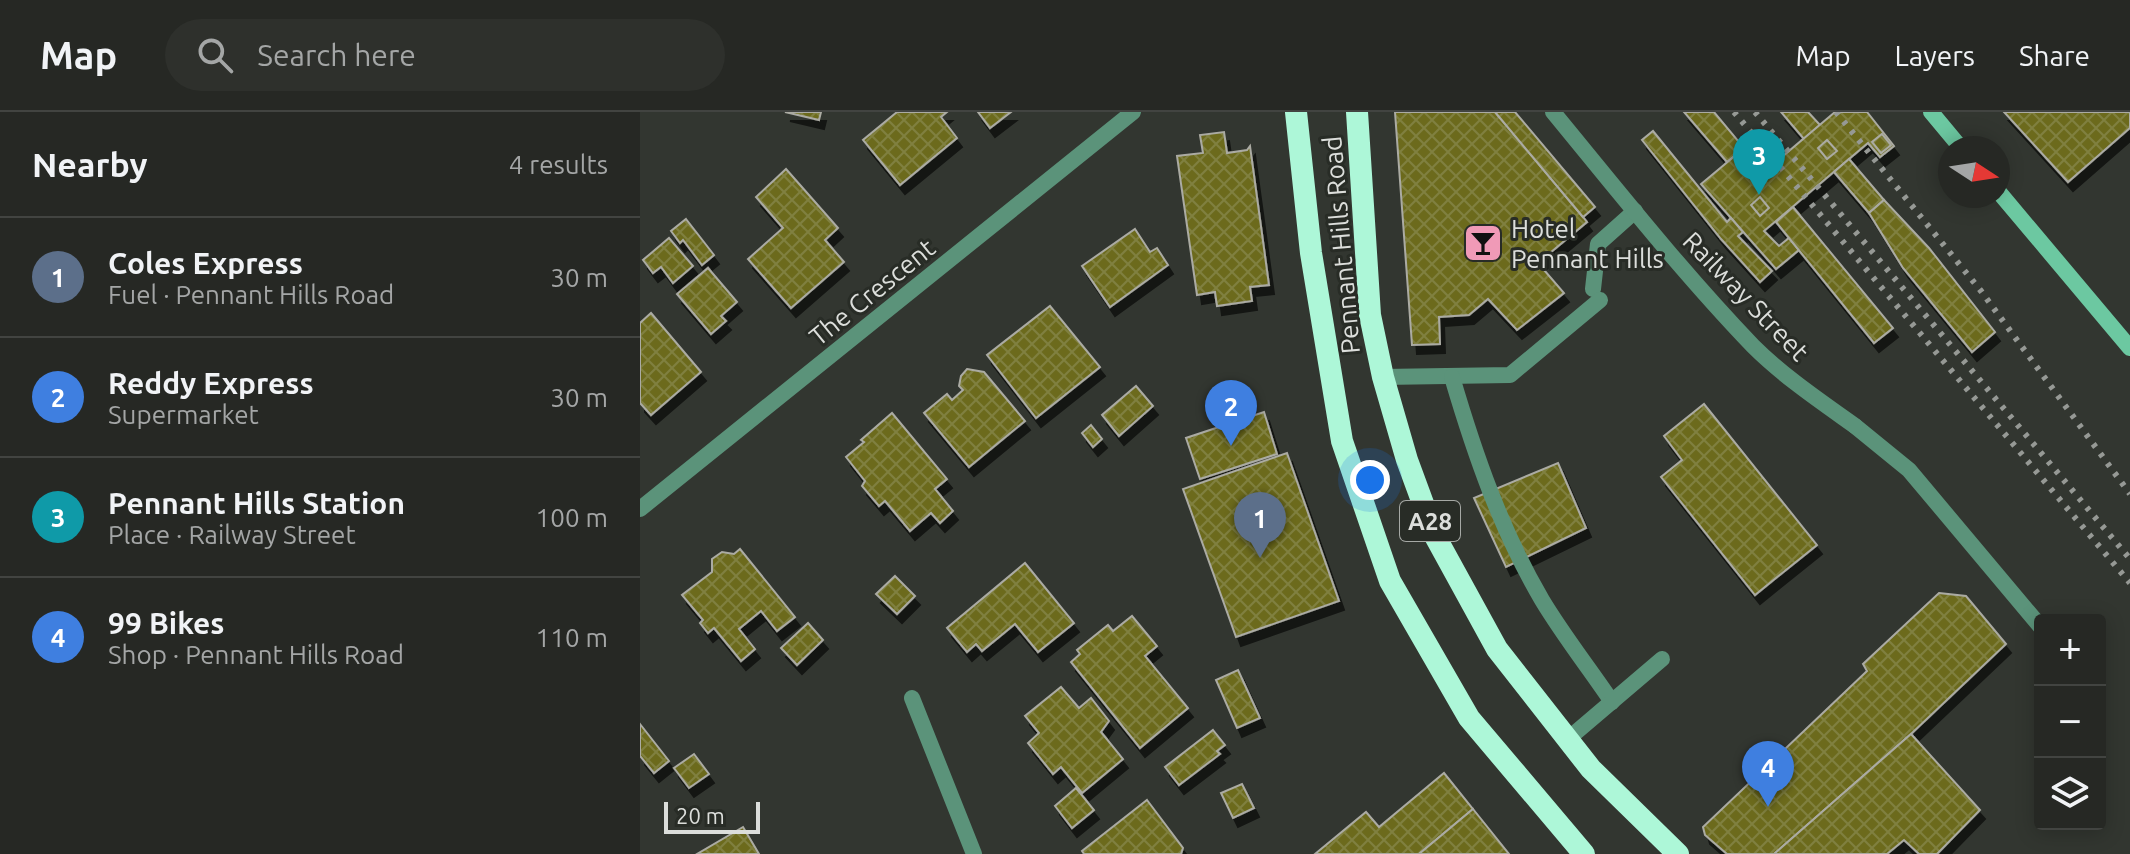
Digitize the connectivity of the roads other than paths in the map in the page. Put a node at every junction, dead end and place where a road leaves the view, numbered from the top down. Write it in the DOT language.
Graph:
graph roads {
  1 [pos="1133,112"];
  2 [pos="1296,112"];
  3 [pos="1357,112"];
  4 [pos="1553,112"];
  5 [pos="1931,112"];
  6 [pos="1951,136"];
  7 [pos="2010,205"];
  8 [pos="1635,211"];
  9 [pos="2130,348"];
  10 [pos="1383,377"];
  11 [pos="1452,377"];
  12 [pos="640,509"];
  13 [pos="2034,619"];
  14 [pos="1662,659"];
  15 [pos="912,698"];
  16 [pos="1612,702"];
  17 [pos="1568,739"];
  18 [pos="974,854"];
  19 [pos="1584,854"];
  20 [pos="1678,854"];
  1 -- 12 [label="street, The Crescent"];
  2 -- 19 [label="highway, Pennant Hills Road / A28"];
  3 -- 10 [label="highway, Pennant Hills Road / A28"];
  4 -- 8 [label="street, Railway Street"];
  5 -- 6 [label="main road"];
  7 -- 9 [label="main road"];
  8 -- 11 [label="street"];
  8 -- 13 [label="street, Railway Street"];
  10 -- 11 [label="street"];
  10 -- 17 [label="highway, Pennant Hills Road / A28"];
  11 -- 16 [label="street"];
  14 -- 16 [label="street"];
  15 -- 18 [label="street"];
  16 -- 17 [label="street"];
  17 -- 20 [label="highway, Pennant Hills Road / A28"];
}
